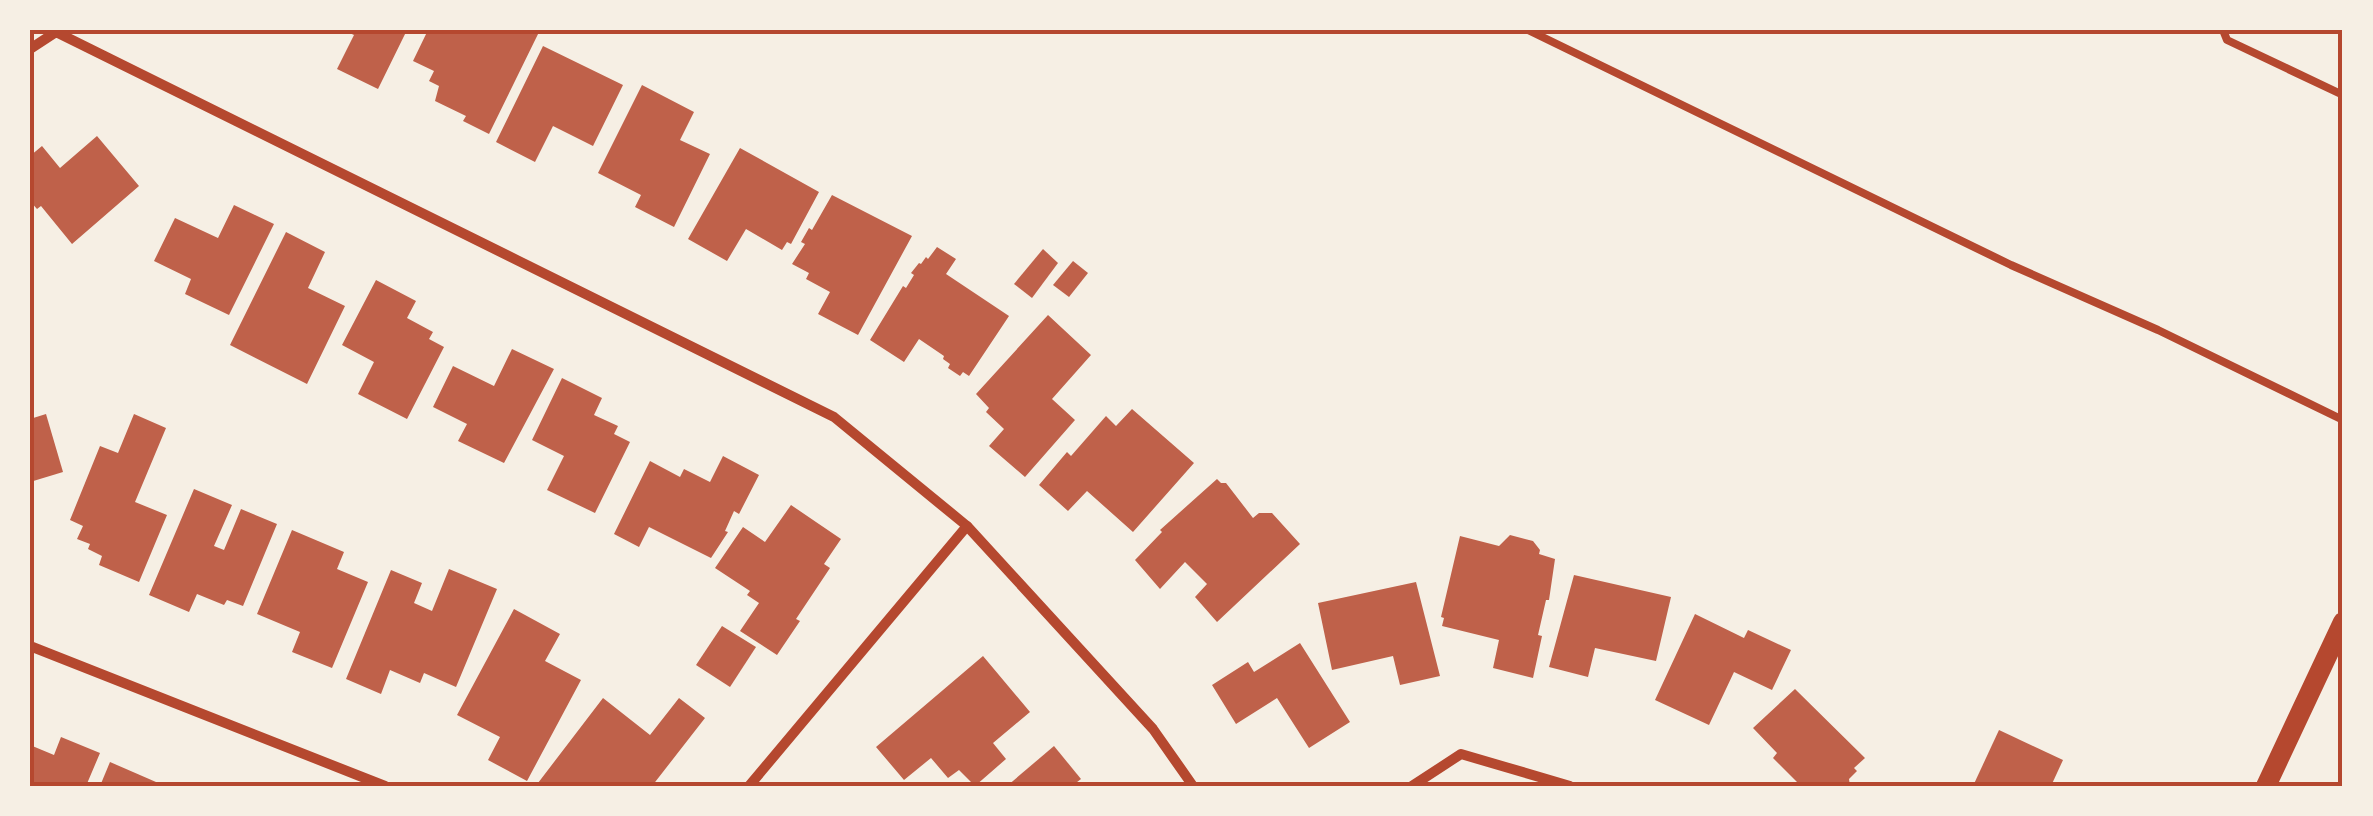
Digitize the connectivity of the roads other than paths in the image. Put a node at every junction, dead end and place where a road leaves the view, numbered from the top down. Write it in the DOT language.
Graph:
graph roads {
  1 [pos="1528,30"];
  2 [pos="2222,30"];
  3 [pos="56,32"];
  4 [pos="30,50"];
  5 [pos="2343,96"];
  6 [pos="2343,420"];
  7 [pos="966,526"];
  8 [pos="2343,622"];
  9 [pos="30,646"];
  10 [pos="385,786"];
  11 [pos="749,786"];
  12 [pos="1192,786"];
  13 [pos="1412,786"];
  14 [pos="1570,786"];
  15 [pos="2266,786"];
  1 -- 6 [label="lane"];
  2 -- 5 [label="lane"];
  3 -- 4 [label="street"];
  3 -- 7 [label="street"];
  7 -- 11 [label="street"];
  7 -- 12 [label="street"];
  8 -- 15 [label="main road"];
  9 -- 10 [label="street"];
  13 -- 14 [label="street"];
}
